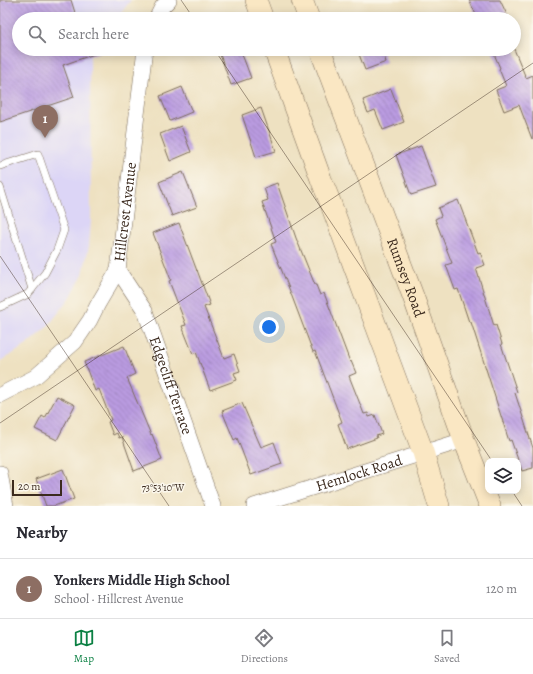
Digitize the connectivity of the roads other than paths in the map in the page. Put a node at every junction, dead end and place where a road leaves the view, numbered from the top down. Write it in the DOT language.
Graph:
graph roads {
  1 [pos="169,0"];
  2 [pos="256,0"];
  3 [pos="302,0"];
  4 [pos="160,12"];
  5 [pos="260,12"];
  6 [pos="306,12"];
  7 [pos="143,56"];
  8 [pos="277,56"];
  9 [pos="323,56"];
  10 [pos="0,166"];
  11 [pos="0,187"];
  12 [pos="118,270"];
  13 [pos="32,290"];
  14 [pos="0,307"];
  15 [pos="0,395"];
  16 [pos="464,440"];
  17 [pos="423,452"];
  18 [pos="0,473"];
  19 [pos="6,506"];
  20 [pos="213,506"];
  21 [pos="254,506"];
  22 [pos="439,506"];
  23 [pos="490,506"];
  1 -- 4 [label="street"];
  2 -- 5 [label="street"];
  3 -- 6 [label="street"];
  7 -- 12 [label="street, Hillcrest Avenue"];
  8 -- 17 [label="street"];
  9 -- 16 [label="street, Rumsey Road"];
  10 -- 13 [label="lane"];
  11 -- 13 [label="lane"];
  12 -- 15 [label="street, Hillcrest Avenue"];
  12 -- 20 [label="street, Edgecliff Terrace"];
  13 -- 14 [label="lane"];
  16 -- 17 [label="street, Hemlock Road"];
  16 -- 23 [label="street, Rumsey Road"];
  17 -- 21 [label="street, Hemlock Road"];
  17 -- 22 [label="street"];
  18 -- 19 [label="street"];
}
